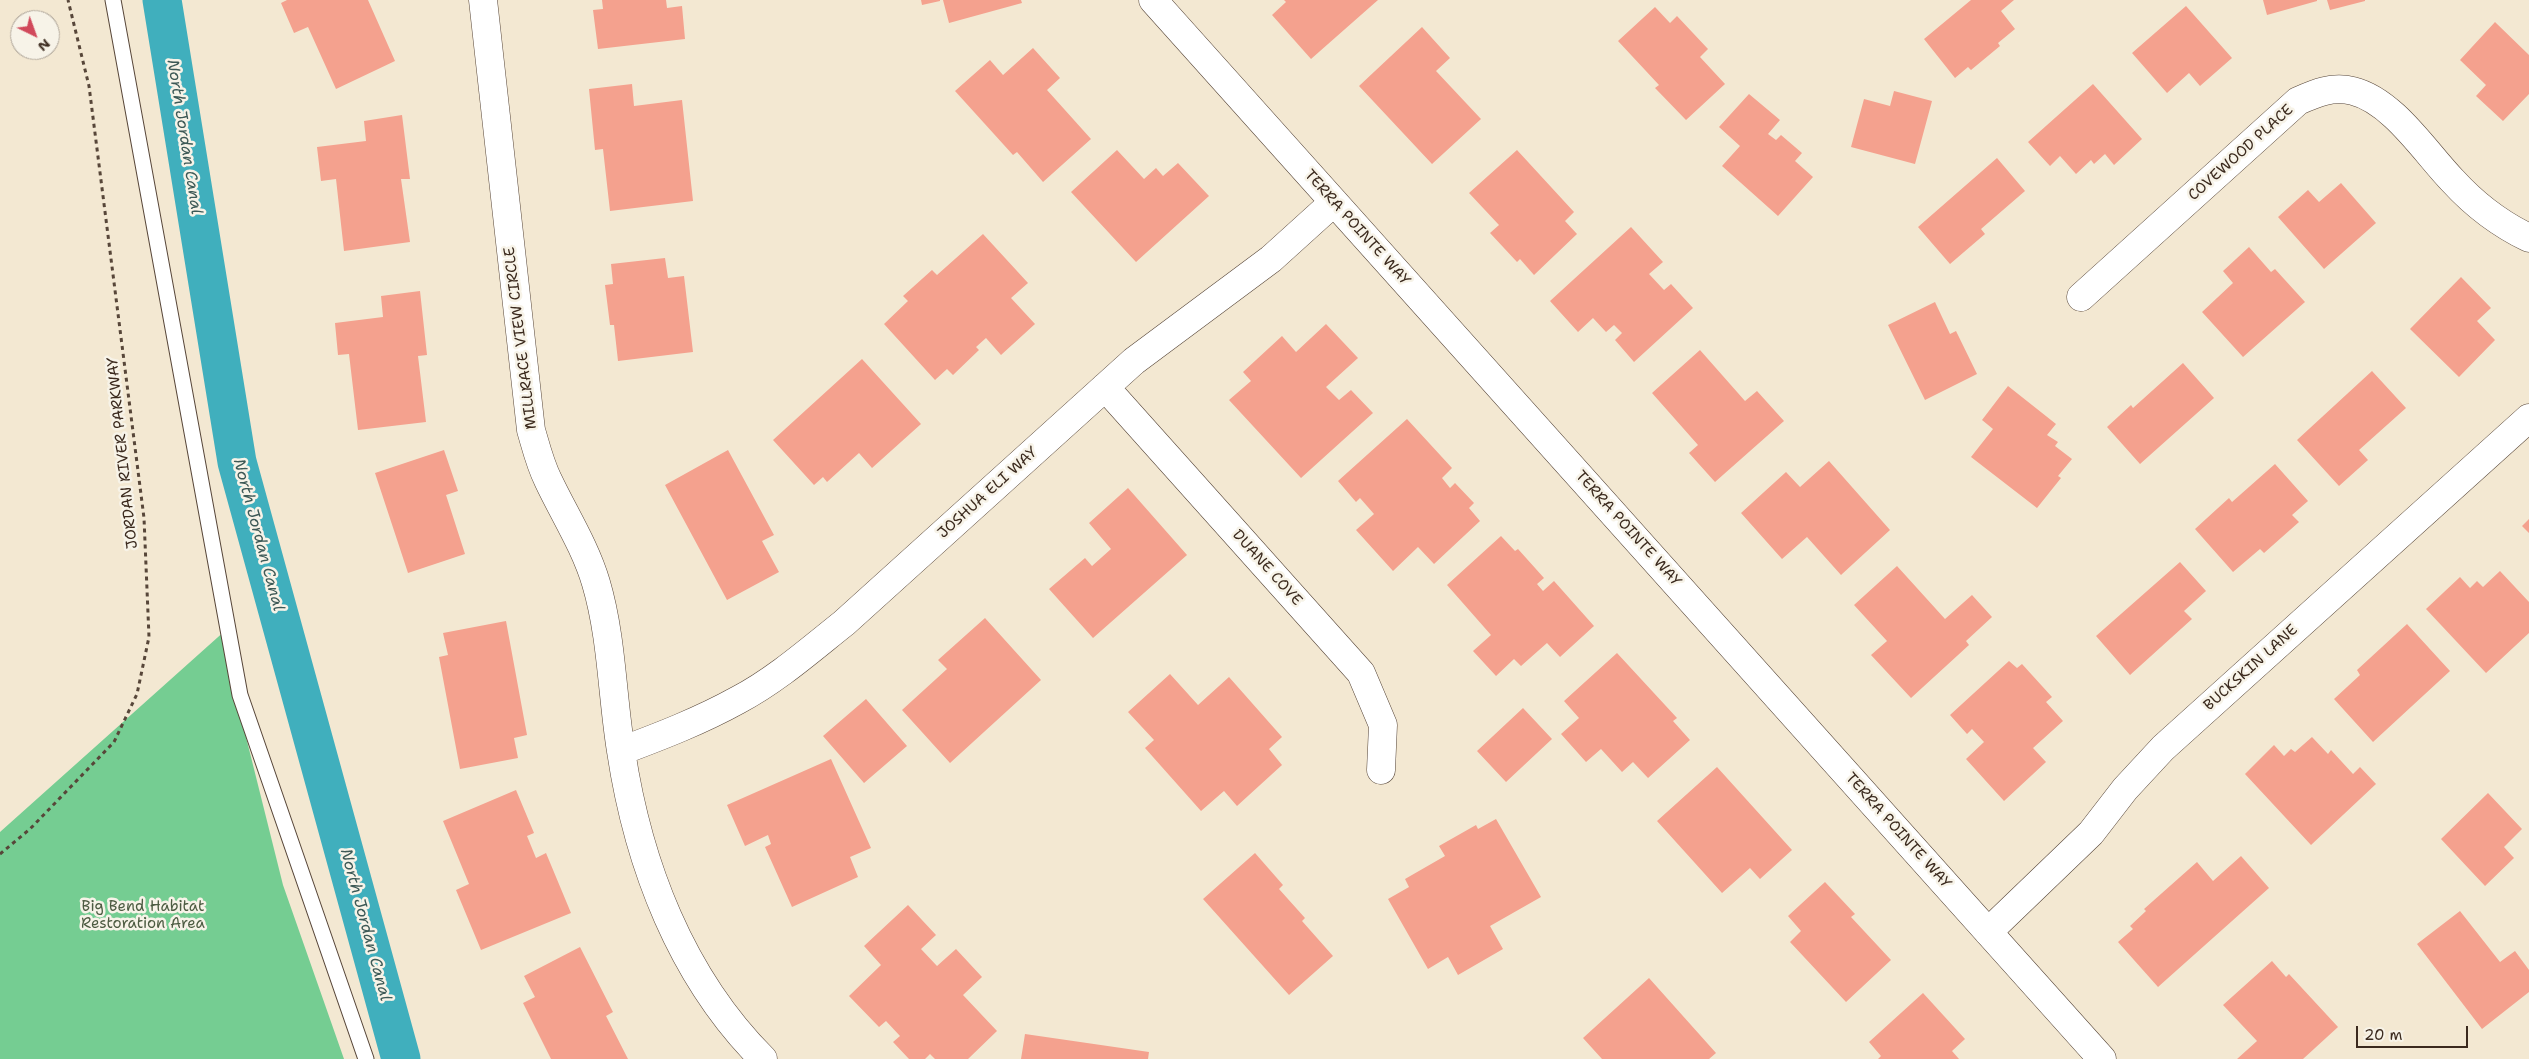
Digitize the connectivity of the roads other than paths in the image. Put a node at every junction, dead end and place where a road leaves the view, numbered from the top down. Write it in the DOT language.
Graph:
graph roads {
  1 [pos="113,0"];
  2 [pos="483,0"];
  3 [pos="1152,0"];
  4 [pos="1334,202"];
  5 [pos="2529,238"];
  6 [pos="2081,297"];
  7 [pos="1106,387"];
  8 [pos="2529,418"];
  9 [pos="621,751"];
  10 [pos="1381,770"];
  11 [pos="1988,932"];
  12 [pos="366,1059"];
  13 [pos="763,1059"];
  14 [pos="2102,1059"];
  1 -- 12 [label="lane"];
  2 -- 9 [label="street, MILLRACE VIEW CIRCLE"];
  3 -- 4 [label="street, TERRA POINTE WAY"];
  4 -- 7 [label="street, JOSHUA ELI WAY"];
  4 -- 11 [label="street, TERRA POINTE WAY"];
  5 -- 6 [label="street, COVEWOOD PLACE"];
  7 -- 9 [label="street, JOSHUA ELI WAY"];
  7 -- 10 [label="street, DUANE COVE"];
  8 -- 11 [label="street, BUCKSKIN LANE"];
  9 -- 13 [label="street, MILLRACE VIEW CIRCLE"];
  11 -- 14 [label="street, TERRA POINTE WAY"];
}
